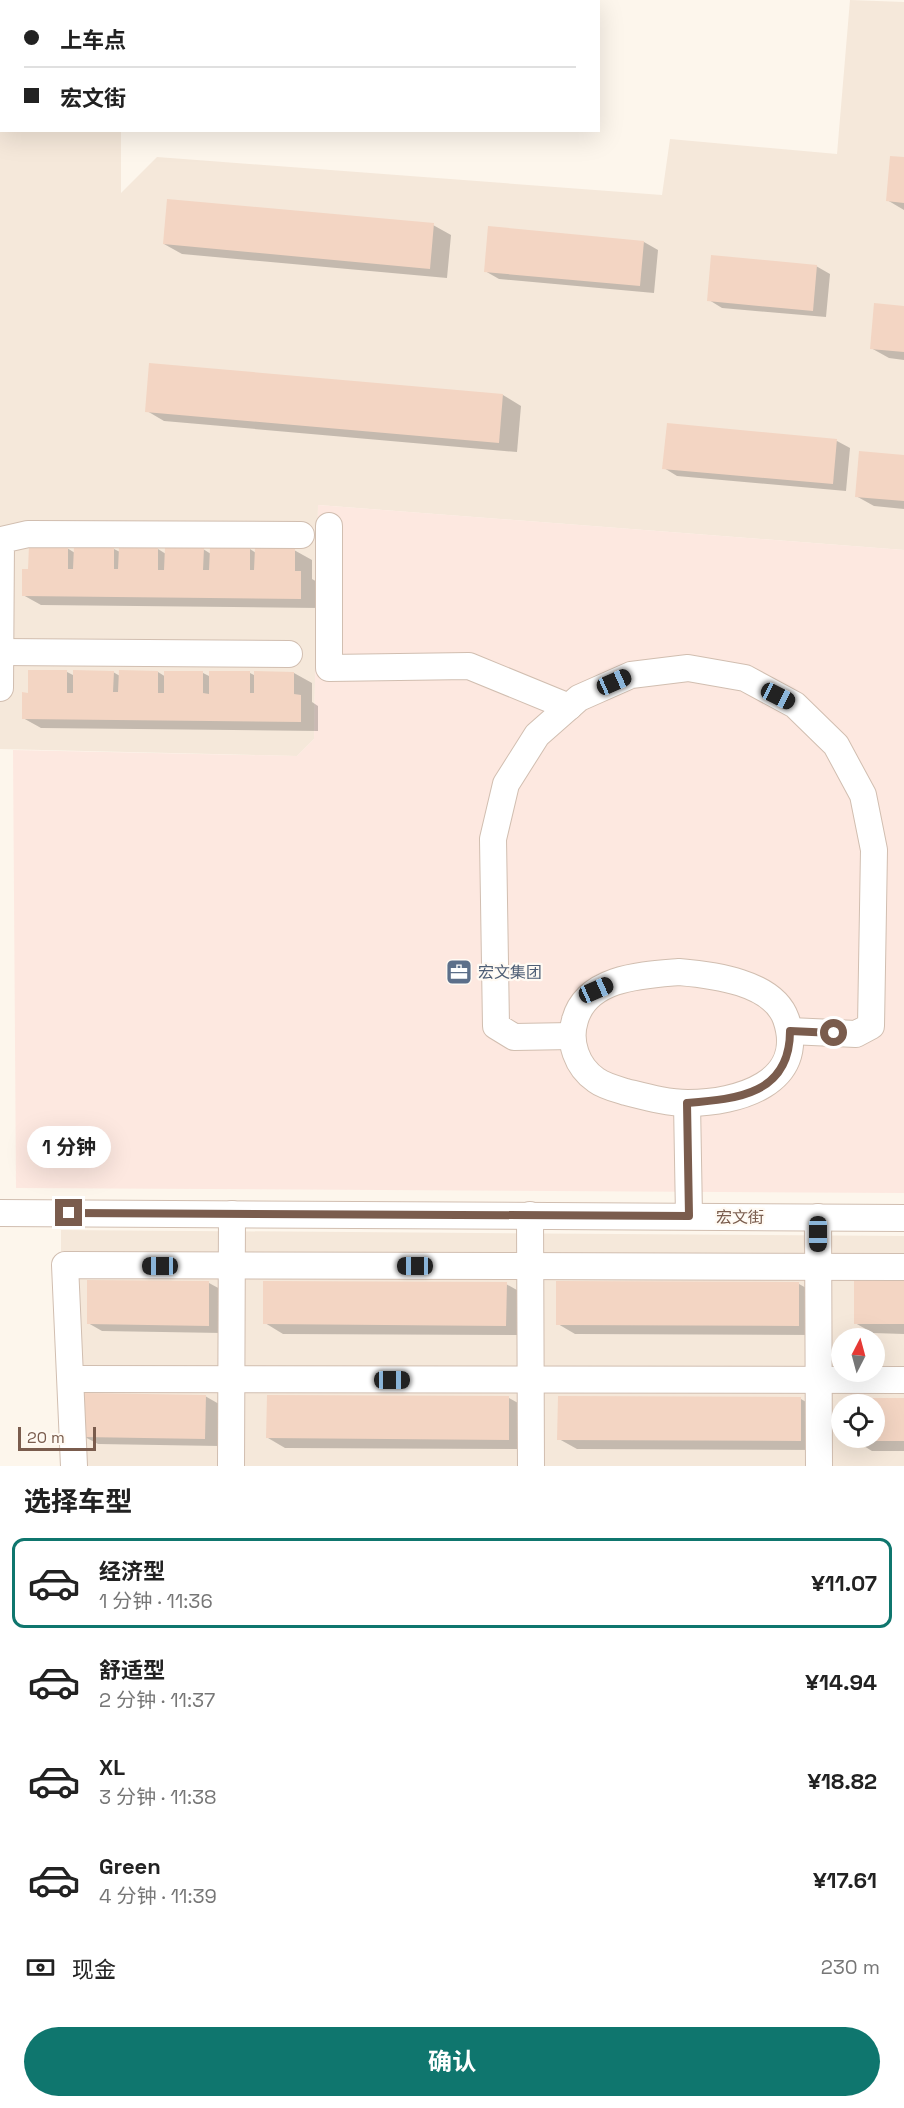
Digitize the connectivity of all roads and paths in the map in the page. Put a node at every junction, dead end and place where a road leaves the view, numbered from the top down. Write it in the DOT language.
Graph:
graph roads {
  1 [pos="329,526"];
  2 [pos="301,535"];
  3 [pos="0,652"];
  4 [pos="289,654"];
  5 [pos="0,688"];
  6 [pos="569,707"];
  7 [pos="790,1031"];
  8 [pos="572,1036"];
  9 [pos="687,1103"];
  10 [pos="0,1212"];
  11 [pos="232,1214"];
  12 [pos="530,1215"];
  13 [pos="689,1216"];
  14 [pos="818,1217"];
  15 [pos="904,1218"];
  16 [pos="232,1266"];
  17 [pos="530,1266"];
  18 [pos="818,1267"];
  19 [pos="904,1267"];
  20 [pos="71,1379"];
  21 [pos="231,1379"];
  22 [pos="530,1380"];
  23 [pos="819,1380"];
  24 [pos="904,1380"];
  25 [pos="74,1466"];
  26 [pos="231,1466"];
  27 [pos="531,1466"];
  28 [pos="819,1466"];
  1 -- 6 [label="street"];
  2 -- 3 [label="street"];
  3 -- 4 [label="street"];
  3 -- 5 [label="street"];
  6 -- 7 [label="street"];
  6 -- 8 [label="street"];
  7 -- 8 [label="street"];
  7 -- 9 [label="street"];
  8 -- 9 [label="street"];
  9 -- 13 [label="street"];
  10 -- 11 [label="street, 宏文街"];
  11 -- 12 [label="street, 宏文街"];
  11 -- 16 [label="street"];
  12 -- 13 [label="street, 宏文街"];
  12 -- 17 [label="street"];
  13 -- 14 [label="street, 宏文街"];
  14 -- 15 [label="street, 宏文街"];
  14 -- 18 [label="street"];
  16 -- 17 [label="street"];
  16 -- 20 [label="street"];
  16 -- 21 [label="street"];
  17 -- 18 [label="street"];
  17 -- 22 [label="street"];
  18 -- 19 [label="street"];
  18 -- 23 [label="street"];
  20 -- 21 [label="street"];
  20 -- 25 [label="street"];
  21 -- 22 [label="street"];
  21 -- 26 [label="street"];
  22 -- 23 [label="street"];
  22 -- 27 [label="street"];
  23 -- 24 [label="street"];
  23 -- 28 [label="street"];
}
